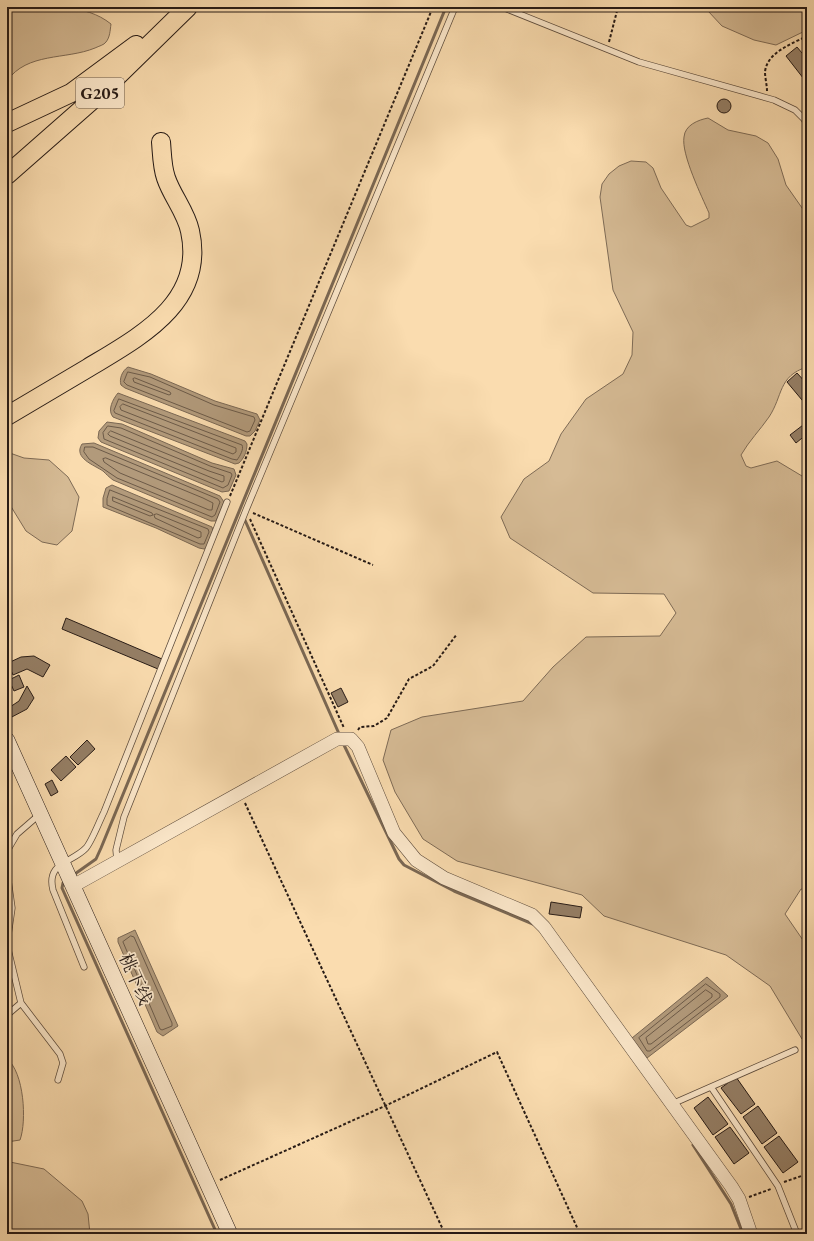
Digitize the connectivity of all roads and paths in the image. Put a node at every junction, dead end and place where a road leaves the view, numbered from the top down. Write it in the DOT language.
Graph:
graph roads {
  1 [pos="179,7"];
  2 [pos="188,7"];
  3 [pos="433,7"];
  4 [pos="455,7"];
  5 [pos="502,7"];
  6 [pos="618,7"];
  7 [pos="807,36"];
  8 [pos="607,49"];
  9 [pos="768,98"];
  10 [pos="7,123"];
  11 [pos="807,125"];
  12 [pos="160,142"];
  13 [pos="7,175"];
  14 [pos="7,416"];
  15 [pos="227,502"];
  16 [pos="246,510"];
  17 [pos="373,565"];
  18 [pos="457,634"];
  19 [pos="351,739"];
  20 [pos="7,740"];
  21 [pos="240,793"];
  22 [pos="40,814"];
  23 [pos="7,851"];
  24 [pos="117,861"];
  25 [pos="62,862"];
  26 [pos="7,872"];
  27 [pos="72,886"];
  28 [pos="7,944"];
  29 [pos="84,967"];
  30 [pos="21,1003"];
  31 [pos="7,1015"];
  32 [pos="795,1050"];
  33 [pos="58,1080"];
  34 [pos="711,1087"];
  35 [pos="672,1104"];
  36 [pos="385,1106"];
  37 [pos="208,1186"];
  38 [pos="230,1234"];
  39 [pos="445,1234"];
  40 [pos="580,1234"];
  41 [pos="751,1234"];
  42 [pos="797,1234"];
  1 -- 10 [label="highway"];
  2 -- 13 [label="highway, G205"];
  3 -- 15 [label="path"];
  4 -- 16 [label="lane"];
  5 -- 8 [label="lane"];
  6 -- 8 [label="path"];
  7 -- 9 [label="path"];
  8 -- 9 [label="lane"];
  9 -- 11 [label="lane"];
  12 -- 14 [label="highway"];
  15 -- 25 [label="lane"];
  16 -- 17 [label="path"];
  16 -- 19 [label="path"];
  16 -- 24 [label="lane"];
  18 -- 19 [label="path"];
  19 -- 21 [label="street"];
  19 -- 35 [label="street"];
  20 -- 22 [label="main road, 桃下线"];
  21 -- 24 [label="street"];
  21 -- 36 [label="path"];
  22 -- 23 [label="lane"];
  22 -- 25 [label="main road, 桃下线"];
  24 -- 27 [label="street"];
  25 -- 27 [label="main road, 桃下线"];
  25 -- 29 [label="lane"];
  26 -- 28 [label="lane"];
  27 -- 37 [label="main road, 桃下线"];
  28 -- 30 [label="lane"];
  30 -- 31 [label="lane"];
  30 -- 33 [label="lane"];
  32 -- 34 [label="lane"];
  34 -- 35 [label="lane"];
  34 -- 42 [label="lane"];
  35 -- 41 [label="street"];
  36 -- 37 [label="path"];
  36 -- 39 [label="path"];
  36 -- 40 [label="path"];
  37 -- 38 [label="main road, 桃下线"];
}
